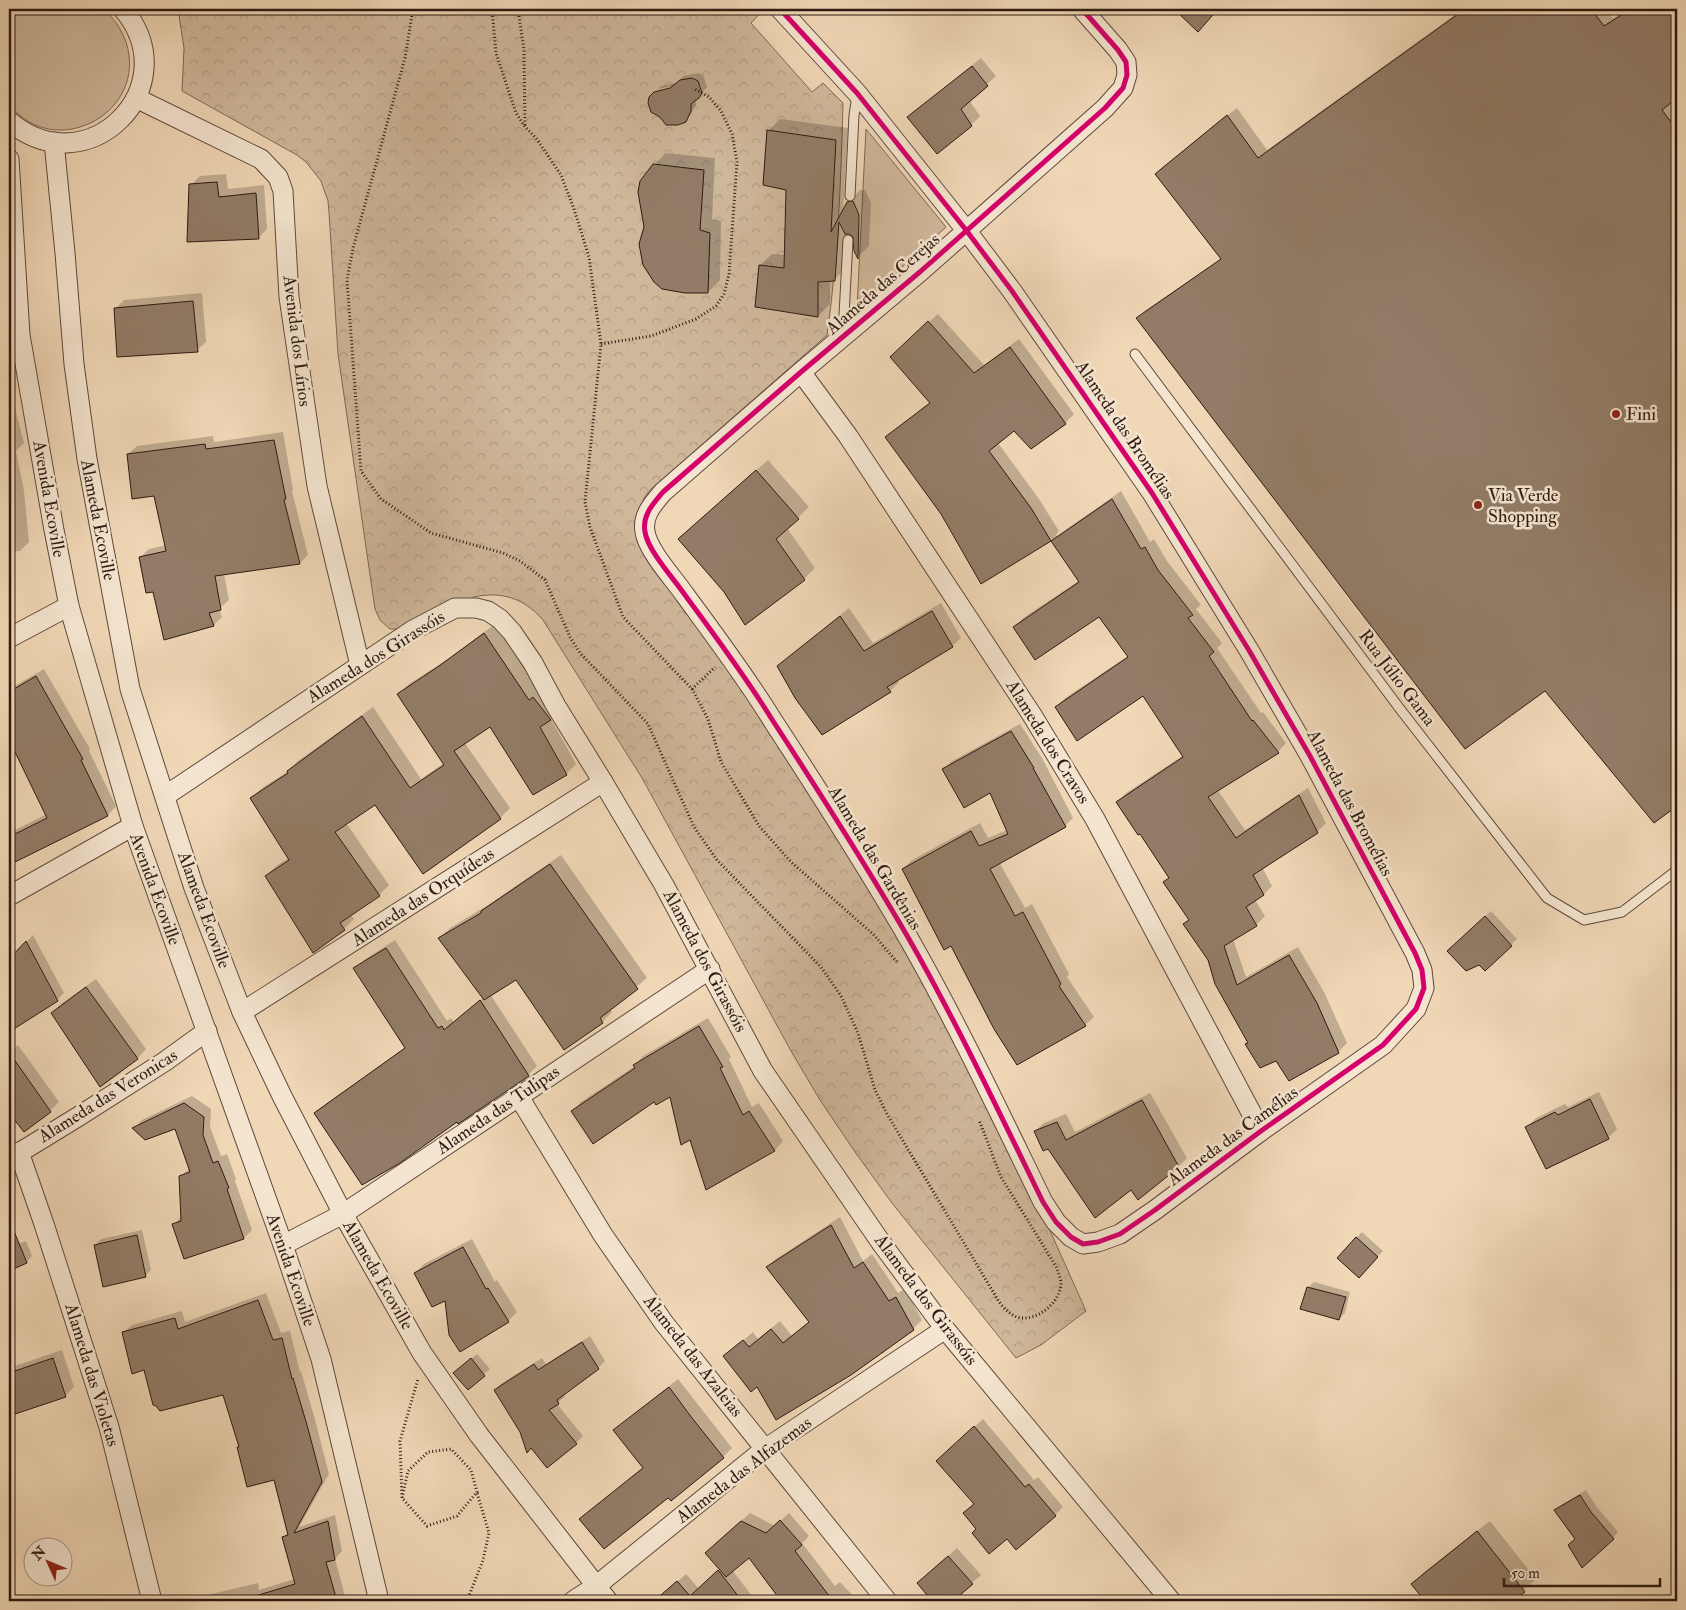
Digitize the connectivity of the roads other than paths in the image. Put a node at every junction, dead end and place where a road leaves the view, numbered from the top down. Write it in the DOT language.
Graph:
graph roads {
  1 [pos="123,9"];
  2 [pos="780,9"];
  3 [pos="1082,9"];
  4 [pos="857,93"];
  5 [pos="136,98"];
  6 [pos="9,121"];
  7 [pos="54,142"];
  8 [pos="9,159"];
  9 [pos="850,196"];
  10 [pos="966,230"];
  11 [pos="848,240"];
  12 [pos="843,337"];
  13 [pos="1135,354"];
  14 [pos="801,372"];
  15 [pos="645,520"];
  16 [pos="69,606"];
  17 [pos="9,638"];
  18 [pos="360,665"];
  19 [pos="603,782"];
  20 [pos="164,796"];
  21 [pos="133,826"];
  22 [pos="1677,870"];
  23 [pos="9,896"];
  24 [pos="710,969"];
  25 [pos="1424,988"];
  26 [pos="242,1012"];
  27 [pos="207,1031"];
  28 [pos="519,1097"];
  29 [pos="1261,1132"];
  30 [pos="14,1155"];
  31 [pos="343,1214"];
  32 [pos="1083,1244"];
  33 [pos="283,1245"];
  34 [pos="945,1329"];
  35 [pos="765,1449"];
  36 [pos="596,1586"];
  37 [pos="152,1601"];
  38 [pos="379,1601"];
  39 [pos="573,1601"];
  40 [pos="608,1601"];
  41 [pos="887,1601"];
  42 [pos="1171,1601"];
  1 -- 5 [label="street"];
  2 -- 4 [label="street, Alameda das Bromélias"];
  3 -- 10 [label="street, Alameda das Cerejas"];
  4 -- 9 [label="lane"];
  4 -- 10 [label="street, Alameda das Bromélias"];
  5 -- 7 [label="street"];
  5 -- 18 [label="street, Avenida dos Lírios"];
  6 -- 7 [label="street"];
  7 -- 20 [label="street, Alameda Ecoville"];
  8 -- 16 [label="street, Avenida Ecoville"];
  10 -- 12 [label="street, Alameda das Cerejas"];
  10 -- 25 [label="street, Alameda das Bromélias"];
  11 -- 12 [label="lane"];
  12 -- 14 [label="street, Alameda das Cerejas"];
  13 -- 22 [label="lane, Rua Júlio Gama"];
  14 -- 15 [label="street, Alameda das Cerejas"];
  14 -- 29 [label="street, Alameda dos Cravos"];
  15 -- 32 [label="street, Alameda das Gardênias"];
  16 -- 17 [label="street"];
  16 -- 21 [label="street, Avenida Ecoville"];
  18 -- 19 [label="street, Alameda dos Girassóis"];
  18 -- 20 [label="street, Alameda dos Girassóis"];
  19 -- 24 [label="street, Alameda dos Girassóis"];
  19 -- 26 [label="street, Alameda das Orquídeas"];
  20 -- 26 [label="street, Alameda Ecoville"];
  21 -- 23 [label="street"];
  21 -- 27 [label="street, Avenida Ecoville"];
  24 -- 28 [label="street, Alameda das Tulipas"];
  24 -- 34 [label="street, Alameda dos Girassóis"];
  25 -- 29 [label="street, Alameda das Camélias"];
  26 -- 31 [label="street, Alameda Ecoville"];
  27 -- 30 [label="street, Alameda das Veronicas"];
  27 -- 33 [label="street, Avenida Ecoville"];
  28 -- 31 [label="street, Alameda das Tulipas"];
  28 -- 35 [label="street, Alameda das Azaleias"];
  29 -- 32 [label="street, Alameda das Camélias"];
  30 -- 37 [label="street, Alameda das Violetas"];
  31 -- 33 [label="street, Alameda das Tulipas"];
  31 -- 36 [label="street, Alameda Ecoville"];
  33 -- 38 [label="street, Avenida Ecoville"];
  34 -- 35 [label="street, Alameda das Alfazemas"];
  34 -- 42 [label="street, Alameda dos Girassóis"];
  35 -- 36 [label="street, Alameda das Alfazemas"];
  35 -- 41 [label="street, Alameda das Azaleias"];
  36 -- 39 [label="street, Alameda das Alfazemas"];
  36 -- 40 [label="street, Alameda Ecoville"];
}
